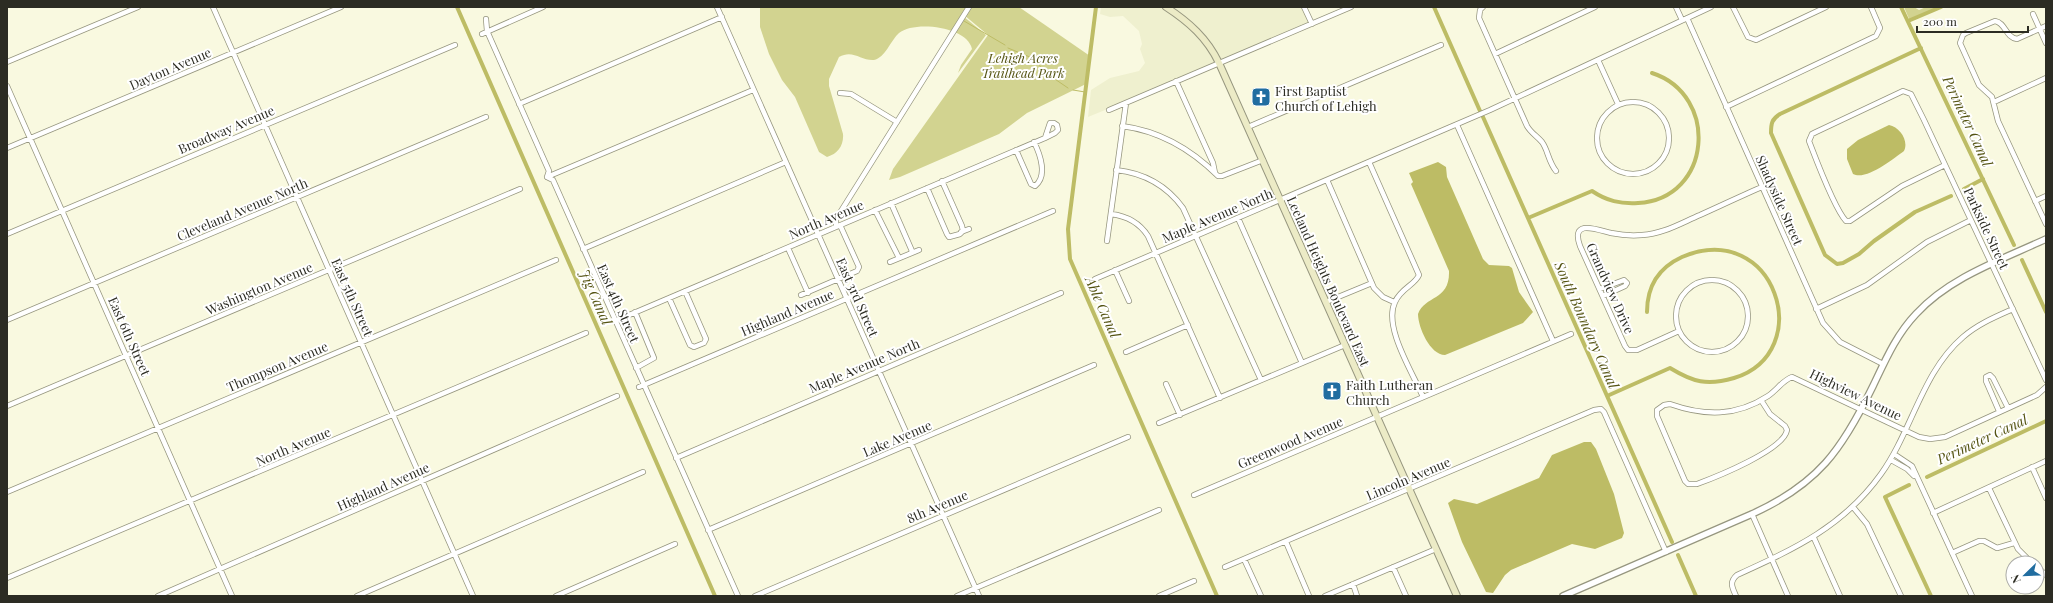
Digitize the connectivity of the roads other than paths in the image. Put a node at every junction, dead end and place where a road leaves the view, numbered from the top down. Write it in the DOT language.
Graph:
graph roads {
  1 [pos="138,7"];
  2 [pos="213,7"];
  3 [pos="341,7"];
  4 [pos="543,7"];
  5 [pos="717,7"];
  6 [pos="969,7"];
  7 [pos="1166,7"];
  8 [pos="1304,7"];
  9 [pos="1351,7"];
  10 [pos="1595,7"];
  11 [pos="1676,7"];
  12 [pos="1710,7"];
  13 [pos="1733,7"];
  14 [pos="1826,7"];
  15 [pos="1871,7"];
  16 [pos="1482,9"];
  17 [pos="2033,14"];
  18 [pos="722,17"];
  19 [pos="486,19"];
  20 [pos="1684,19"];
  21 [pos="1312,24"];
  22 [pos="2046,26"];
  23 [pos="2040,29"];
  24 [pos="487,31"];
  25 [pos="482,34"];
  26 [pos="2046,43"];
  27 [pos="455,45"];
  28 [pos="1441,45"];
  29 [pos="234,53"];
  30 [pos="1495,54"];
  31 [pos="1598,60"];
  32 [pos="7,62"];
  33 [pos="1220,63"];
  34 [pos="2046,78"];
  35 [pos="1176,81"];
  36 [pos="7,86"];
  37 [pos="753,90"];
  38 [pos="840,93"];
  39 [pos="1515,99"];
  40 [pos="1994,102"];
  41 [pos="1126,103"];
  42 [pos="519,104"];
  43 [pos="1618,104"];
  44 [pos="1726,107"];
  45 [pos="1109,110"];
  46 [pos="486,118"];
  47 [pos="897,122"];
  48 [pos="1457,124"];
  49 [pos="266,125"];
  50 [pos="1122,126"];
  51 [pos="1248,127"];
  52 [pos="30,138"];
  53 [pos="1045,138"];
  54 [pos="1034,142"];
  55 [pos="7,148"];
  56 [pos="1016,150"];
  57 [pos="1263,160"];
  58 [pos="786,162"];
  59 [pos="1369,162"];
  60 [pos="1945,165"];
  61 [pos="1116,170"];
  62 [pos="1556,171"];
  63 [pos="1215,173"];
  64 [pos="548,177"];
  65 [pos="1327,180"];
  66 [pos="942,181"];
  67 [pos="1762,187"];
  68 [pos="926,188"];
  69 [pos="520,189"];
  70 [pos="2046,196"];
  71 [pos="298,198"];
  72 [pos="1280,200"];
  73 [pos="2035,201"];
  74 [pos="891,203"];
  75 [pos="875,210"];
  76 [pos="62,211"];
  77 [pos="1053,211"];
  78 [pos="1111,214"];
  79 [pos="1238,218"];
  80 [pos="1971,220"];
  81 [pos="2046,224"];
  82 [pos="838,226"];
  83 [pos="969,229"];
  84 [pos="961,232"];
  85 [pos="7,234"];
  86 [pos="818,235"];
  87 [pos="1197,235"];
  88 [pos="2046,239"];
  89 [pos="1107,241"];
  90 [pos="788,248"];
  91 [pos="583,249"];
  92 [pos="918,250"];
  93 [pos="911,253"];
  94 [pos="1156,253"];
  95 [pos="899,258"];
  96 [pos="556,260"];
  97 [pos="890,262"];
  98 [pos="1992,264"];
  99 [pos="329,270"];
  100 [pos="1115,270"];
  101 [pos="1095,279"];
  102 [pos="838,280"];
  103 [pos="95,283"];
  104 [pos="1372,283"];
  105 [pos="1600,289"];
  106 [pos="684,291"];
  107 [pos="808,292"];
  108 [pos="1061,293"];
  109 [pos="801,296"];
  110 [pos="1603,296"];
  111 [pos="669,298"];
  112 [pos="846,299"];
  113 [pos="1129,302"];
  114 [pos="1326,302"];
  115 [pos="1394,302"];
  116 [pos="1816,309"];
  117 [pos="2013,309"];
  118 [pos="635,312"];
  119 [pos="7,320"];
  120 [pos="615,321"];
  121 [pos="1188,325"];
  122 [pos="1679,331"];
  123 [pos="586,334"];
  124 [pos="1571,334"];
  125 [pos="1554,341"];
  126 [pos="362,342"];
  127 [pos="1345,345"];
  128 [pos="1126,352"];
  129 [pos="126,356"];
  130 [pos="1302,363"];
  131 [pos="1883,364"];
  132 [pos="1094,365"];
  133 [pos="636,368"];
  134 [pos="879,371"];
  135 [pos="1261,380"];
  136 [pos="2046,380"];
  137 [pos="1166,384"];
  138 [pos="641,386"];
  139 [pos="2046,387"];
  140 [pos="617,396"];
  141 [pos="1423,397"];
  142 [pos="1220,398"];
  143 [pos="1761,400"];
  144 [pos="7,406"];
  145 [pos="2008,408"];
  146 [pos="1862,409"];
  147 [pos="2000,411"];
  148 [pos="393,415"];
  149 [pos="1180,415"];
  150 [pos="1377,417"];
  151 [pos="1160,423"];
  152 [pos="158,428"];
  153 [pos="1906,430"];
  154 [pos="1128,437"];
  155 [pos="911,443"];
  156 [pos="1894,454"];
  157 [pos="676,458"];
  158 [pos="1891,460"];
  159 [pos="2046,461"];
  160 [pos="2032,467"];
  161 [pos="643,472"];
  162 [pos="1918,480"];
  163 [pos="422,481"];
  164 [pos="1988,488"];
  165 [pos="1409,489"];
  166 [pos="7,492"];
  167 [pos="1194,495"];
  168 [pos="2046,498"];
  169 [pos="190,501"];
  170 [pos="1853,507"];
  171 [pos="1159,510"];
  172 [pos="1933,513"];
  173 [pos="1752,514"];
  174 [pos="943,516"];
  175 [pos="708,530"];
  176 [pos="1814,538"];
  177 [pos="1286,542"];
  178 [pos="2014,543"];
  179 [pos="676,544"];
  180 [pos="1436,549"];
  181 [pos="1666,552"];
  182 [pos="1952,553"];
  183 [pos="454,554"];
  184 [pos="2022,555"];
  185 [pos="1244,559"];
  186 [pos="1772,559"];
  187 [pos="1225,567"];
  188 [pos="1393,567"];
  189 [pos="220,569"];
  190 [pos="7,578"];
  191 [pos="1194,581"];
  192 [pos="1353,584"];
  193 [pos="975,588"];
  194 [pos="158,596"];
  195 [pos="232,596"];
  196 [pos="357,596"];
  197 [pos="473,596"];
  198 [pos="556,596"];
  199 [pos="738,596"];
  200 [pos="755,596"];
  201 [pos="957,596"];
  202 [pos="979,596"];
  203 [pos="1159,596"];
  204 [pos="1261,596"];
  205 [pos="1309,596"];
  206 [pos="1325,596"];
  207 [pos="1357,596"];
  208 [pos="1406,596"];
  209 [pos="1457,596"];
  210 [pos="1563,596"];
  211 [pos="1736,596"];
  212 [pos="1788,596"];
  213 [pos="1840,596"];
  214 [pos="1901,596"];
  215 [pos="1972,596"];
  1 -- 32 [label="street"];
  2 -- 29 [label="street, East 5th Street"];
  3 -- 29 [label="street, Dayton Avenue"];
  4 -- 24 [label="street"];
  5 -- 18 [label="street, East 3rd Street"];
  6 -- 47 [label="street"];
  7 -- 33 [label="main road, Leeland Heights Boulevard East"];
  8 -- 21 [label="street"];
  9 -- 21 [label="street"];
  10 -- 30 [label="street"];
  11 -- 20 [label="street, Shadyside Street"];
  12 -- 20 [label="street, Maple Avenue North"];
  13 -- 14 [label="street"];
  15 -- 44 [label="street"];
  16 -- 30 [label="street"];
  17 -- 23 [label="street"];
  18 -- 37 [label="street, East 3rd Street"];
  18 -- 42 [label="street"];
  19 -- 24 [label="street, East 4th Street"];
  20 -- 31 [label="street, Maple Avenue North"];
  20 -- 44 [label="street, Shadyside Street"];
  21 -- 33 [label="street"];
  22 -- 23 [label="street"];
  23 -- 26 [label="street"];
  23 -- 40 [label="street"];
  24 -- 25 [label="street"];
  24 -- 42 [label="street, East 4th Street"];
  27 -- 49 [label="street, Broadway Avenue"];
  28 -- 51 [label="street"];
  29 -- 49 [label="street, East 5th Street"];
  29 -- 52 [label="street, Dayton Avenue"];
  30 -- 39 [label="street"];
  31 -- 39 [label="street, Maple Avenue North"];
  31 -- 43 [label="street"];
  33 -- 35 [label="street"];
  33 -- 51 [label="main road, Leeland Heights Boulevard East"];
  34 -- 40 [label="street"];
  35 -- 41 [label="street"];
  35 -- 63 [label="street"];
  36 -- 52 [label="street, East 6th Street"];
  37 -- 58 [label="street, East 3rd Street"];
  37 -- 64 [label="street"];
  38 -- 47 [label="street"];
  39 -- 48 [label="street, Maple Avenue North"];
  39 -- 62 [label="street"];
  40 -- 73 [label="street"];
  41 -- 45 [label="street"];
  41 -- 50 [label="street"];
  42 -- 64 [label="street, East 4th Street"];
  43 -- 43 [label="street"];
  44 -- 67 [label="street, Shadyside Street"];
  46 -- 71 [label="street, Cleveland Avenue North"];
  47 -- 82 [label="street"];
  48 -- 59 [label="street, Maple Avenue North"];
  48 -- 125 [label="street"];
  49 -- 71 [label="street, East 5th Street"];
  49 -- 76 [label="street, Broadway Avenue"];
  50 -- 61 [label="street"];
  50 -- 63 [label="street"];
  51 -- 57 [label="main road, Leeland Heights Boulevard East"];
  52 -- 55 [label="street, Dayton Avenue"];
  52 -- 76 [label="street, East 6th Street"];
  53 -- 54 [label="street, North Avenue"];
  54 -- 56 [label="street, North Avenue"];
  54 -- 56 [label="street"];
  56 -- 66 [label="street, North Avenue"];
  57 -- 63 [label="street"];
  57 -- 72 [label="main road, Leeland Heights Boulevard East"];
  58 -- 86 [label="street, East 3rd Street"];
  58 -- 91 [label="street"];
  59 -- 65 [label="street, Maple Avenue North"];
  59 -- 115 [label="street"];
  60 -- 60 [label="street, Parkside Street"];
  60 -- 80 [label="street, Parkside Street"];
  61 -- 78 [label="street"];
  61 -- 87 [label="street"];
  64 -- 91 [label="street, East 4th Street"];
  65 -- 72 [label="street, Maple Avenue North"];
  65 -- 104 [label="street"];
  66 -- 68 [label="street, North Avenue"];
  66 -- 84 [label="street"];
  67 -- 105 [label="street, Grandview Drive"];
  67 -- 116 [label="street, Shadyside Street"];
  68 -- 74 [label="street, North Avenue"];
  68 -- 84 [label="street"];
  69 -- 99 [label="street, Washington Avenue"];
  70 -- 73 [label="street"];
  71 -- 99 [label="street, East 5th Street"];
  71 -- 103 [label="street, Cleveland Avenue North"];
  72 -- 79 [label="street, Maple Avenue North"];
  72 -- 114 [label="main road, Leeland Heights Boulevard East"];
  73 -- 81 [label="street"];
  74 -- 75 [label="street, North Avenue"];
  74 -- 93 [label="street"];
  75 -- 82 [label="street, North Avenue"];
  75 -- 95 [label="street"];
  76 -- 85 [label="street, Broadway Avenue"];
  76 -- 103 [label="street, East 6th Street"];
  77 -- 112 [label="street, Highland Avenue"];
  78 -- 89 [label="street"];
  78 -- 94 [label="street"];
  79 -- 87 [label="street, Maple Avenue North"];
  79 -- 130 [label="street"];
  80 -- 98 [label="street, Parkside Street"];
  80 -- 116 [label="street"];
  82 -- 86 [label="street, North Avenue"];
  82 -- 102 [label="street"];
  83 -- 84 [label="street"];
  86 -- 90 [label="street, North Avenue"];
  86 -- 102 [label="street, East 3rd Street"];
  87 -- 94 [label="street, Maple Avenue North"];
  87 -- 135 [label="street"];
  88 -- 98 [label="street"];
  90 -- 106 [label="street, North Avenue"];
  90 -- 107 [label="street"];
  91 -- 120 [label="street, East 4th Street"];
  92 -- 93 [label="street"];
  93 -- 95 [label="street"];
  94 -- 100 [label="street, Maple Avenue North"];
  94 -- 121 [label="street"];
  95 -- 97 [label="street"];
  96 -- 126 [label="street, Thompson Avenue"];
  98 -- 117 [label="street, Parkside Street"];
  98 -- 131 [label="street"];
  99 -- 126 [label="street, East 5th Street"];
  99 -- 129 [label="street, Washington Avenue"];
  100 -- 101 [label="street, Maple Avenue North"];
  100 -- 113 [label="street"];
  102 -- 107 [label="street"];
  102 -- 112 [label="street, East 3rd Street"];
  103 -- 119 [label="street, Cleveland Avenue North"];
  103 -- 129 [label="street, East 6th Street"];
  104 -- 114 [label="street"];
  104 -- 115 [label="street"];
  105 -- 110 [label="street, Grandview Drive"];
  105 -- 110 [label="street"];
  106 -- 111 [label="street, North Avenue"];
  106 -- 111 [label="street"];
  107 -- 109 [label="street"];
  108 -- 134 [label="street, Maple Avenue North"];
  110 -- 122 [label="street, Grandview Drive"];
  111 -- 118 [label="street, North Avenue"];
  112 -- 134 [label="street, East 3rd Street"];
  112 -- 138 [label="street, Highland Avenue"];
  114 -- 127 [label="main road, Leeland Heights Boulevard East"];
  115 -- 141 [label="street"];
  116 -- 131 [label="street, Shadyside Street"];
  117 -- 136 [label="street, Parkside Street"];
  117 -- 153 [label="street"];
  118 -- 120 [label="street, North Avenue"];
  118 -- 133 [label="street"];
  120 -- 133 [label="street, East 4th Street"];
  121 -- 128 [label="street"];
  121 -- 142 [label="street"];
  122 -- 122 [label="street"];
  123 -- 148 [label="street, North Avenue"];
  124 -- 125 [label="street, Greenwood Avenue"];
  125 -- 141 [label="street, Greenwood Avenue"];
  126 -- 148 [label="street, East 5th Street"];
  126 -- 152 [label="street, Thompson Avenue"];
  127 -- 130 [label="street"];
  127 -- 150 [label="main road, Leeland Heights Boulevard East"];
  129 -- 144 [label="street, Washington Avenue"];
  129 -- 152 [label="street, East 6th Street"];
  130 -- 135 [label="street"];
  131 -- 146 [label="street"];
  132 -- 155 [label="street, Lake Avenue"];
  133 -- 138 [label="street, East 4th Street"];
  134 -- 155 [label="street, East 3rd Street"];
  134 -- 157 [label="street, Maple Avenue North"];
  135 -- 142 [label="street"];
  137 -- 149 [label="street"];
  138 -- 157 [label="street, East 4th Street"];
  139 -- 145 [label="street, Highview Avenue"];
  140 -- 163 [label="street, Highland Avenue"];
  141 -- 150 [label="street, Greenwood Avenue"];
  142 -- 149 [label="street"];
  143 -- 143 [label="street, Highview Avenue"];
  143 -- 146 [label="street, Highview Avenue"];
  145 -- 147 [label="street, Highview Avenue"];
  145 -- 147 [label="street"];
  146 -- 153 [label="street, Highview Avenue"];
  146 -- 173 [label="street"];
  147 -- 153 [label="street, Highview Avenue"];
  148 -- 163 [label="street, East 5th Street"];
  148 -- 169 [label="street, North Avenue"];
  149 -- 151 [label="street"];
  150 -- 165 [label="main road, Leeland Heights Boulevard East"];
  150 -- 167 [label="street, Greenwood Avenue"];
  152 -- 166 [label="street, Thompson Avenue"];
  152 -- 169 [label="street, East 6th Street"];
  153 -- 156 [label="street"];
  154 -- 174 [label="street, 8th Avenue"];
  155 -- 174 [label="street, East 3rd Street"];
  155 -- 175 [label="street, Lake Avenue"];
  156 -- 158 [label="street"];
  156 -- 162 [label="street"];
  157 -- 175 [label="street, East 4th Street"];
  158 -- 162 [label="street"];
  158 -- 170 [label="street"];
  159 -- 160 [label="street"];
  160 -- 164 [label="street"];
  160 -- 168 [label="street"];
  161 -- 183 [label="street"];
  162 -- 172 [label="street"];
  163 -- 183 [label="street, East 5th Street"];
  163 -- 189 [label="street, Highland Avenue"];
  164 -- 172 [label="street"];
  164 -- 178 [label="street"];
  165 -- 177 [label="street, Lincoln Avenue"];
  165 -- 180 [label="main road, Leeland Heights Boulevard East"];
  165 -- 181 [label="street, Lincoln Avenue"];
  169 -- 189 [label="street, East 6th Street"];
  169 -- 190 [label="street, North Avenue"];
  170 -- 176 [label="street"];
  170 -- 214 [label="street"];
  171 -- 193 [label="street"];
  172 -- 182 [label="street"];
  173 -- 181 [label="street"];
  173 -- 186 [label="street"];
  174 -- 193 [label="street, East 3rd Street"];
  174 -- 200 [label="street, 8th Avenue"];
  175 -- 199 [label="street, East 4th Street"];
  176 -- 186 [label="street"];
  176 -- 213 [label="street"];
  177 -- 185 [label="street, Lincoln Avenue"];
  177 -- 205 [label="street"];
  178 -- 182 [label="street"];
  178 -- 184 [label="street"];
  179 -- 198 [label="street"];
  180 -- 188 [label="street"];
  180 -- 209 [label="main road, Leeland Heights Boulevard East"];
  181 -- 210 [label="street"];
  182 -- 215 [label="street"];
  183 -- 196 [label="street"];
  183 -- 197 [label="street, East 5th Street"];
  185 -- 187 [label="street, Lincoln Avenue"];
  185 -- 204 [label="street"];
  186 -- 211 [label="street"];
  186 -- 212 [label="street"];
  188 -- 192 [label="street"];
  188 -- 208 [label="street"];
  189 -- 194 [label="street, Highland Avenue"];
  189 -- 195 [label="street, East 6th Street"];
  191 -- 203 [label="street"];
  192 -- 206 [label="street"];
  192 -- 207 [label="street"];
  193 -- 201 [label="street"];
  193 -- 202 [label="street, East 3rd Street"];
}
